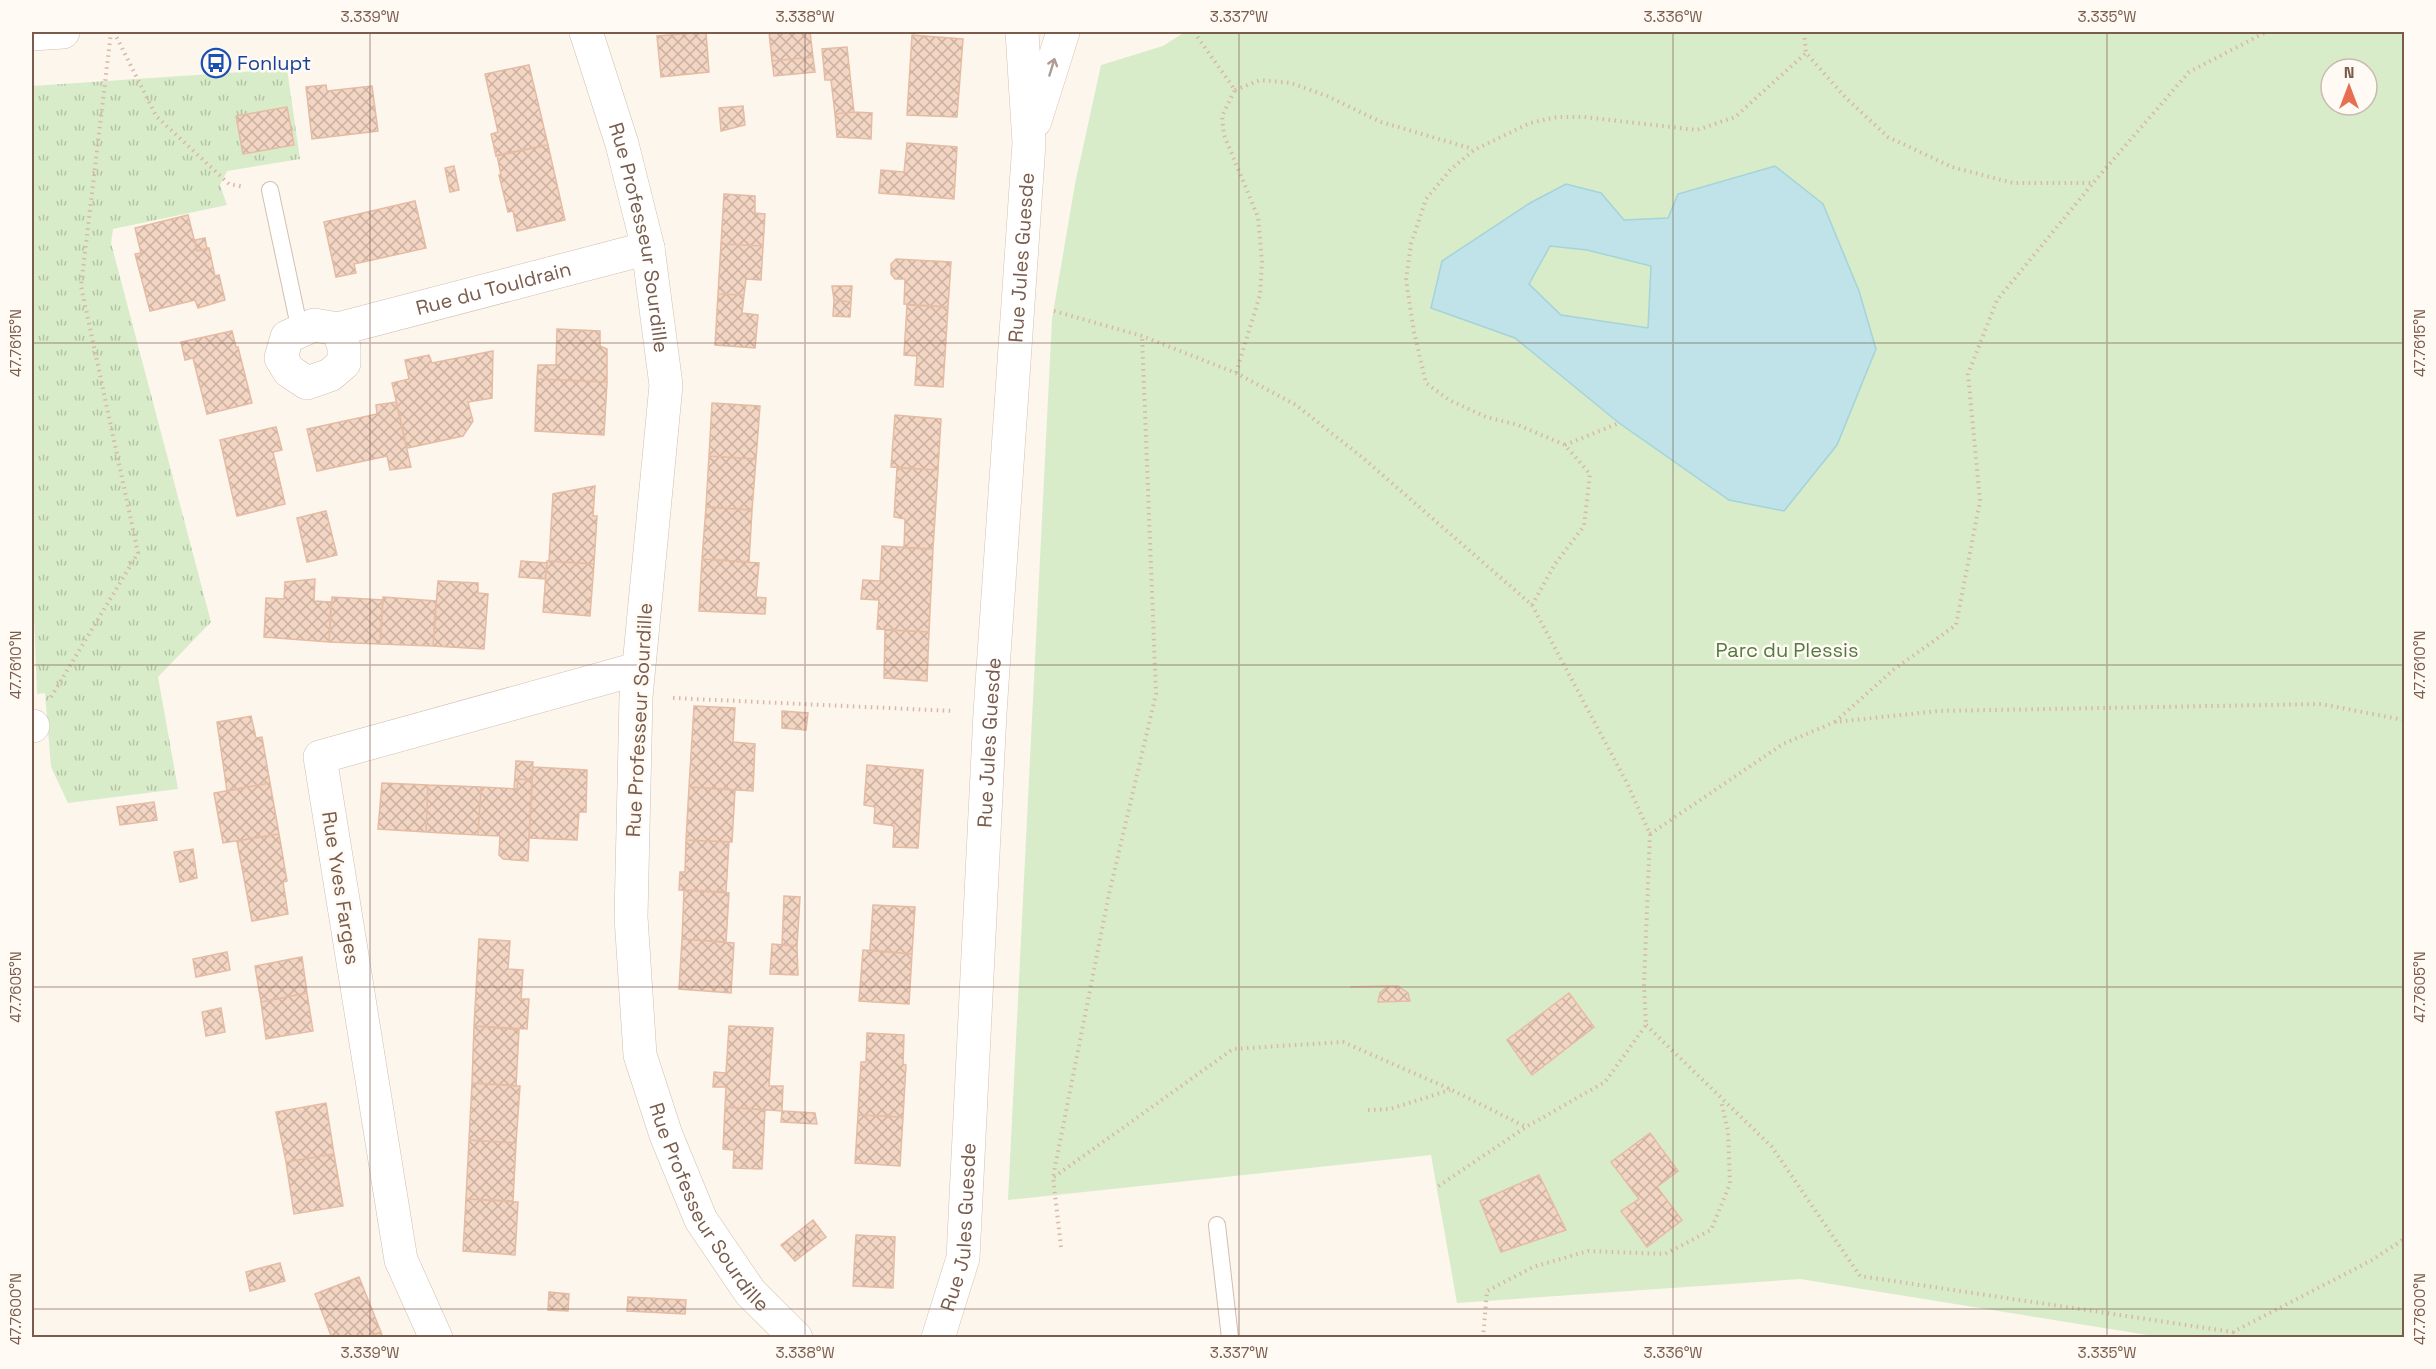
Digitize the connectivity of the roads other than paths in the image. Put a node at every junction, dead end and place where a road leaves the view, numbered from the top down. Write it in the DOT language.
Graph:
graph roads {
  1 [pos="63,32"];
  2 [pos="586,32"];
  3 [pos="1022,32"];
  4 [pos="1063,32"];
  5 [pos="32,34"];
  6 [pos="1029,143"];
  7 [pos="270,190"];
  8 [pos="648,248"];
  9 [pos="338,329"];
  10 [pos="300,331"];
  11 [pos="637,683"];
  12 [pos="1217,1225"];
  13 [pos="436,1338"];
  14 [pos="796,1338"];
  15 [pos="938,1338"];
  16 [pos="1230,1338"];
  1 -- 5 [label="street"];
  2 -- 8 [label="street, Rue Professeur Sourdille"];
  3 -- 6 [label="street, Rue Jules Guesde"];
  6 -- 4 [label="street, Rue Jules Guesde, one-way"];
  6 -- 15 [label="street, Rue Jules Guesde"];
  7 -- 10 [label="lane"];
  8 -- 9 [label="street, Rue du Touldrain"];
  8 -- 11 [label="street, Rue Professeur Sourdille"];
  9 -- 10 [label="street, Rue du Touldrain"];
  9 -- 10 [label="street"];
  11 -- 13 [label="street, Rue Yves Farges"];
  11 -- 14 [label="street, Rue Professeur Sourdille"];
  12 -- 16 [label="lane"];
}
